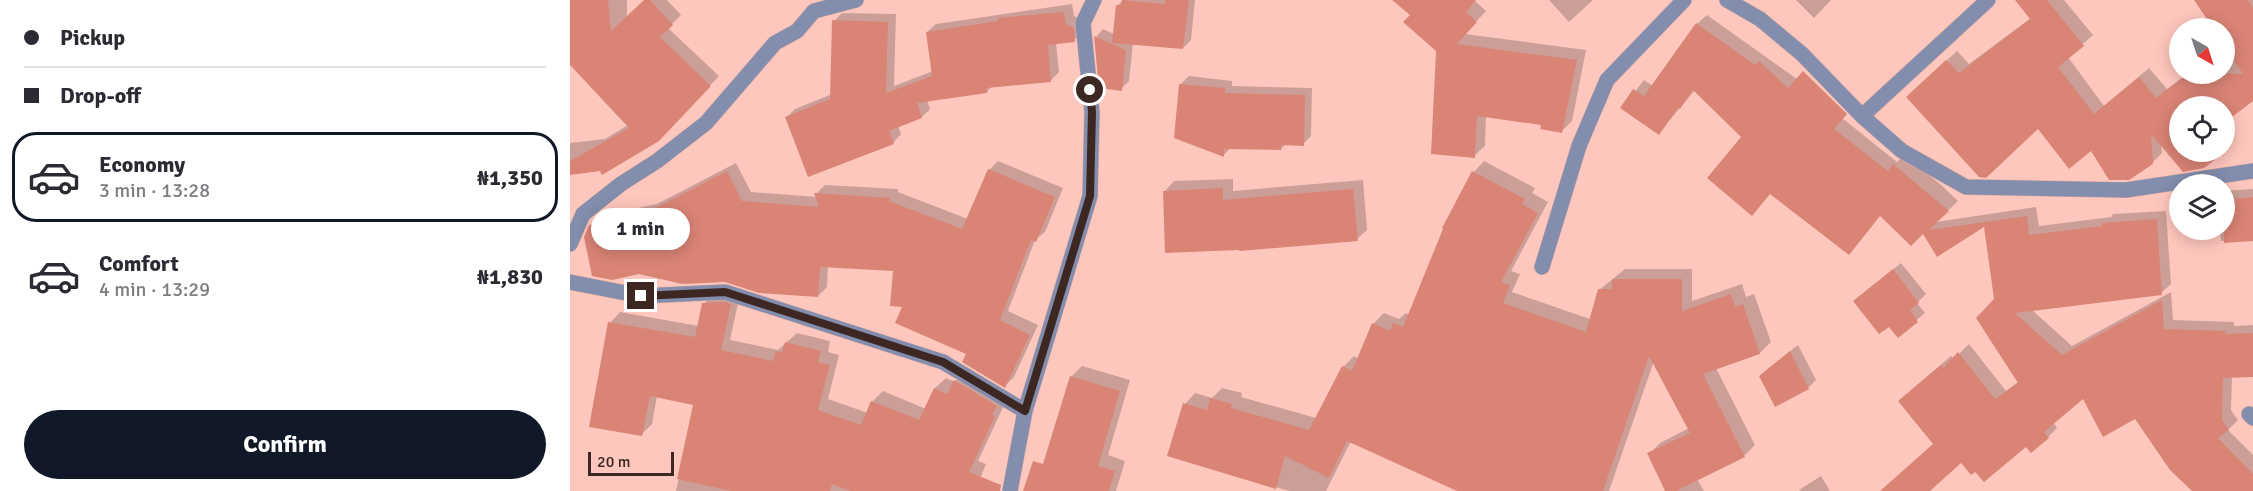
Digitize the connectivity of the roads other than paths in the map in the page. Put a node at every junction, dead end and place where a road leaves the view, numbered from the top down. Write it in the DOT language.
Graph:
graph roads {
  1 [pos="856,0"];
  2 [pos="1094,0"];
  3 [pos="1684,0"];
  4 [pos="1727,0"];
  5 [pos="1988,0"];
  6 [pos="1862,116"];
  7 [pos="2253,171"];
  8 [pos="570,244"];
  9 [pos="1542,267"];
  10 [pos="570,282"];
  11 [pos="1025,411"];
  12 [pos="1010,491"];
  1 -- 8 [label="street"];
  2 -- 11 [label="street"];
  3 -- 9 [label="street"];
  4 -- 6 [label="street"];
  5 -- 6 [label="street"];
  6 -- 7 [label="street"];
  10 -- 11 [label="street"];
  11 -- 12 [label="street"];
}
